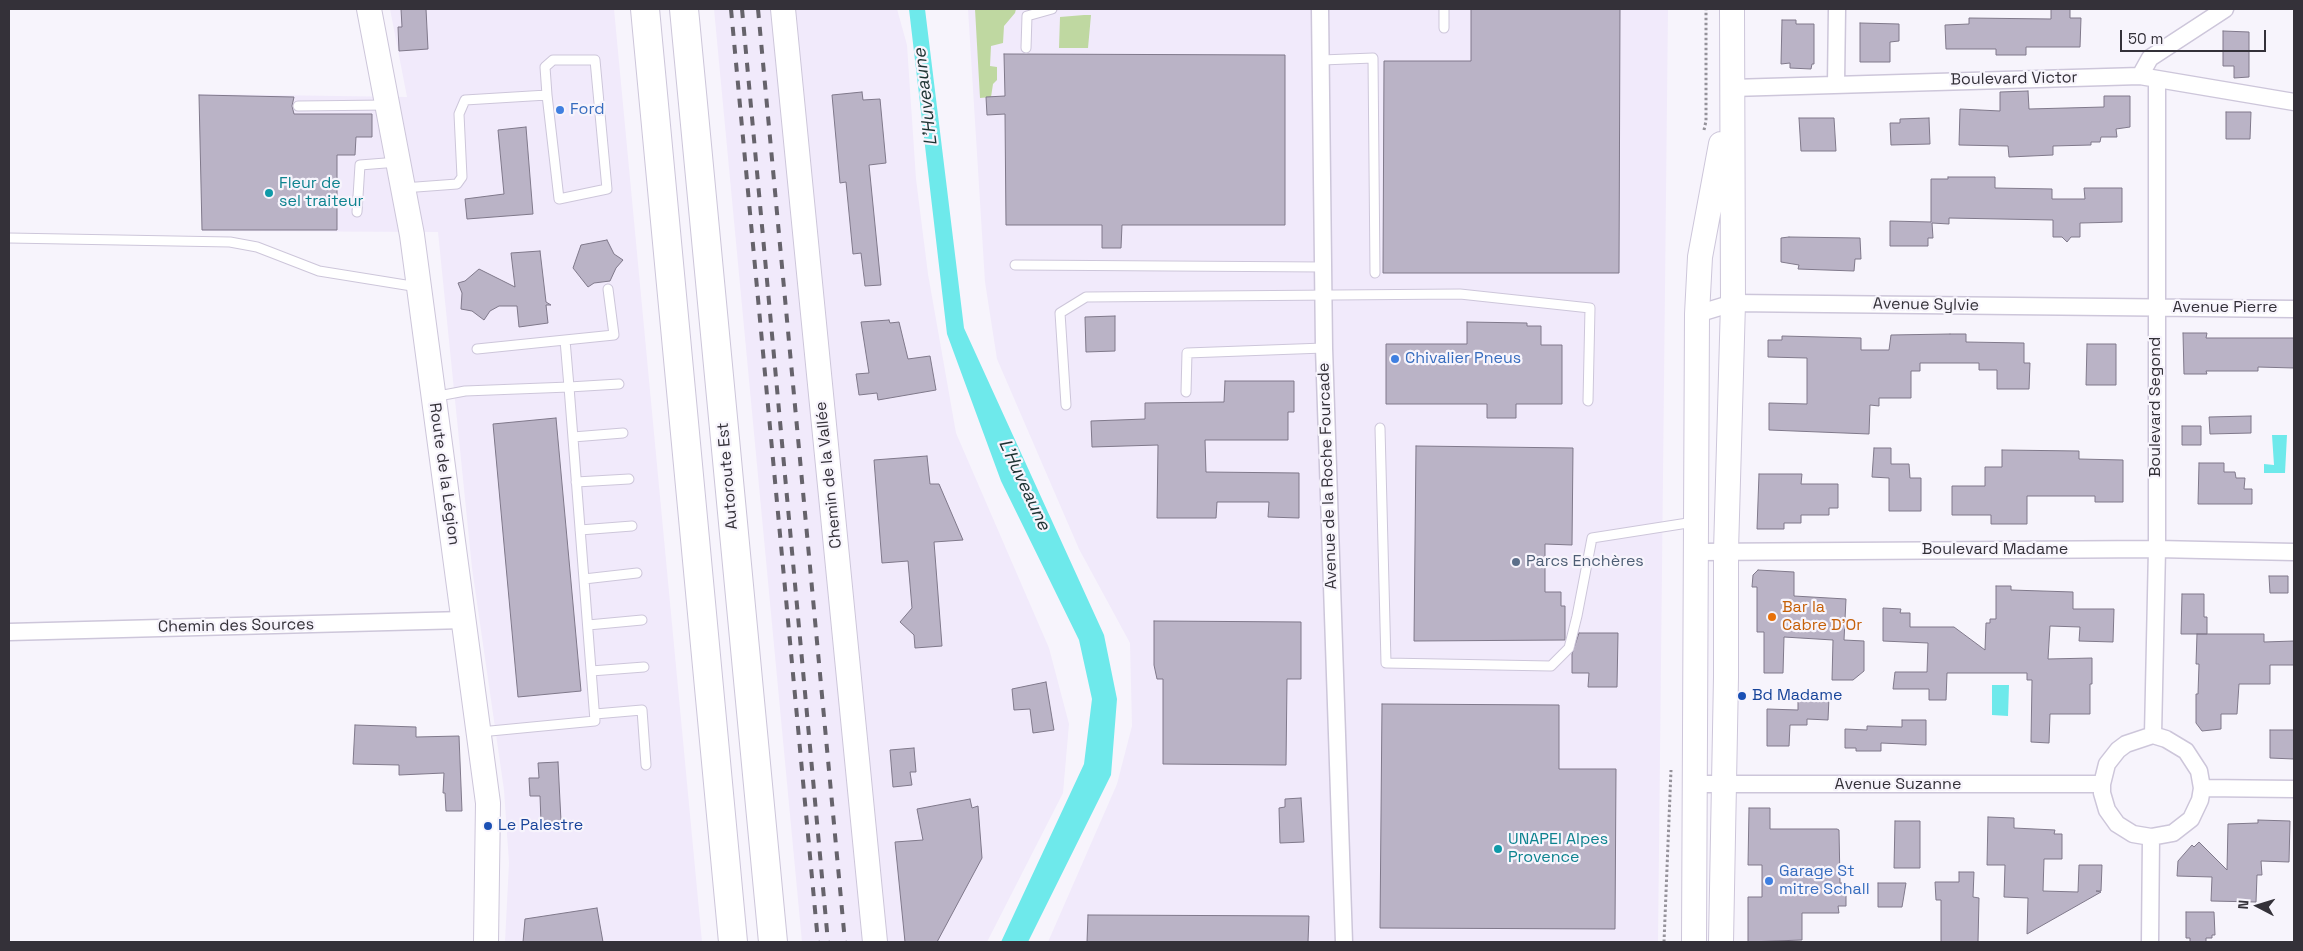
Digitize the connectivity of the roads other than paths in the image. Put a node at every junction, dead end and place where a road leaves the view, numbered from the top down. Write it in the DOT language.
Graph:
graph roads {
  1 [pos="369,9"];
  2 [pos="645,9"];
  3 [pos="684,9"];
  4 [pos="782,9"];
  5 [pos="1052,9"];
  6 [pos="1320,9"];
  7 [pos="1444,9"];
  8 [pos="1732,9"];
  9 [pos="1837,9"];
  10 [pos="2225,9"];
  11 [pos="1444,28"];
  12 [pos="1026,48"];
  13 [pos="1322,60"];
  14 [pos="2140,76"];
  15 [pos="2157,79"];
  16 [pos="1836,84"];
  17 [pos="1732,88"];
  18 [pos="547,95"];
  19 [pos="2294,102"];
  20 [pos="387,105"];
  21 [pos="298,106"];
  22 [pos="398,162"];
  23 [pos="403,188"];
  24 [pos="357,212"];
  25 [pos="9,238"];
  26 [pos="1015,266"];
  27 [pos="1323,267"];
  28 [pos="1375,273"];
  29 [pos="419,287"];
  30 [pos="608,289"];
  31 [pos="1324,295"];
  32 [pos="1733,303"];
  33 [pos="2156,308"];
  34 [pos="2294,309"];
  35 [pos="1697,314"];
  36 [pos="565,340"];
  37 [pos="1324,348"];
  38 [pos="477,349"];
  39 [pos="619,384"];
  40 [pos="569,387"];
  41 [pos="1186,392"];
  42 [pos="433,397"];
  43 [pos="1588,401"];
  44 [pos="1066,405"];
  45 [pos="1380,428"];
  46 [pos="623,433"];
  47 [pos="573,437"];
  48 [pos="629,479"];
  49 [pos="576,482"];
  50 [pos="1695,522"];
  51 [pos="632,526"];
  52 [pos="580,530"];
  53 [pos="2157,549"];
  54 [pos="1726,551"];
  55 [pos="1695,552"];
  56 [pos="2294,552"];
  57 [pos="637,573"];
  58 [pos="584,578"];
  59 [pos="464,620"];
  60 [pos="642,620"];
  61 [pos="588,625"];
  62 [pos="9,632"];
  63 [pos="644,667"];
  64 [pos="591,671"];
  65 [pos="595,714"];
  66 [pos="479,733"];
  67 [pos="2153,735"];
  68 [pos="646,765"];
  69 [pos="1694,784"];
  70 [pos="2102,784"];
  71 [pos="1724,785"];
  72 [pos="2202,788"];
  73 [pos="2294,789"];
  74 [pos="2151,838"];
  75 [pos="486,942"];
  76 [pos="733,942"];
  77 [pos="772,942"];
  78 [pos="874,942"];
  79 [pos="1344,942"];
  80 [pos="1694,942"];
  81 [pos="1721,942"];
  82 [pos="2150,942"];
  1 -- 20 [label="main road, Route de la Légion"];
  2 -- 76 [label="highway"];
  3 -- 77 [label="highway, Autoroute Est"];
  4 -- 78 [label="main road, Chemin de la Vallée"];
  5 -- 12 [label="lane"];
  6 -- 13 [label="street, Avenue de la Roche Fourcade"];
  7 -- 11 [label="lane"];
  8 -- 17 [label="main road"];
  9 -- 16 [label="street"];
  10 -- 14 [label="street"];
  13 -- 27 [label="street, Avenue de la Roche Fourcade"];
  13 -- 28 [label="lane"];
  14 -- 15 [label="street, Boulevard Victor"];
  14 -- 16 [label="street, Boulevard Victor"];
  15 -- 19 [label="street, Boulevard Victor"];
  15 -- 33 [label="street, Boulevard Segond"];
  16 -- 17 [label="street, Boulevard Victor"];
  17 -- 32 [label="main road"];
  17 -- 35 [label="main road"];
  18 -- 18 [label="lane"];
  18 -- 23 [label="lane"];
  20 -- 21 [label="lane"];
  20 -- 22 [label="main road, Route de la Légion"];
  22 -- 23 [label="main road, Route de la Légion"];
  22 -- 24 [label="lane"];
  23 -- 29 [label="main road, Route de la Légion"];
  25 -- 29 [label="lane"];
  26 -- 27 [label="lane"];
  27 -- 31 [label="street, Avenue de la Roche Fourcade"];
  29 -- 42 [label="main road, Route de la Légion"];
  30 -- 36 [label="lane"];
  31 -- 37 [label="street, Avenue de la Roche Fourcade"];
  31 -- 43 [label="lane"];
  31 -- 44 [label="lane"];
  32 -- 33 [label="street, Avenue Sylvie"];
  32 -- 35 [label="street, Avenue Sylvie"];
  32 -- 54 [label="main road"];
  33 -- 34 [label="street, Avenue Pierre"];
  33 -- 53 [label="street, Boulevard Segond"];
  35 -- 50 [label="main road"];
  36 -- 38 [label="lane"];
  36 -- 40 [label="lane"];
  37 -- 41 [label="lane"];
  37 -- 79 [label="street, Avenue de la Roche Fourcade"];
  39 -- 40 [label="lane"];
  40 -- 42 [label="lane"];
  40 -- 47 [label="lane"];
  42 -- 59 [label="main road, Route de la Légion"];
  45 -- 50 [label="lane"];
  46 -- 47 [label="lane"];
  47 -- 49 [label="lane"];
  48 -- 49 [label="lane"];
  49 -- 52 [label="lane"];
  50 -- 55 [label="main road"];
  51 -- 52 [label="lane"];
  52 -- 58 [label="lane"];
  53 -- 54 [label="street, Boulevard Madame"];
  53 -- 56 [label="street, Boulevard Madame"];
  53 -- 67 [label="street, Boulevard Segond"];
  54 -- 55 [label="street, Boulevard Madame"];
  54 -- 71 [label="main road"];
  55 -- 69 [label="main road"];
  57 -- 58 [label="lane"];
  58 -- 61 [label="lane"];
  59 -- 62 [label="street, Chemin des Sources"];
  59 -- 66 [label="main road, Route de la Légion"];
  60 -- 61 [label="lane"];
  61 -- 64 [label="lane"];
  63 -- 64 [label="lane"];
  64 -- 65 [label="lane"];
  65 -- 66 [label="lane"];
  65 -- 68 [label="lane"];
  66 -- 75 [label="main road, Route de la Légion"];
  67 -- 70 [label="street"];
  67 -- 72 [label="street"];
  69 -- 71 [label="street, Avenue Suzanne"];
  69 -- 80 [label="main road"];
  70 -- 71 [label="street, Avenue Suzanne"];
  70 -- 74 [label="street"];
  71 -- 81 [label="main road"];
  72 -- 73 [label="street"];
  72 -- 74 [label="street"];
  74 -- 82 [label="street"];
}
